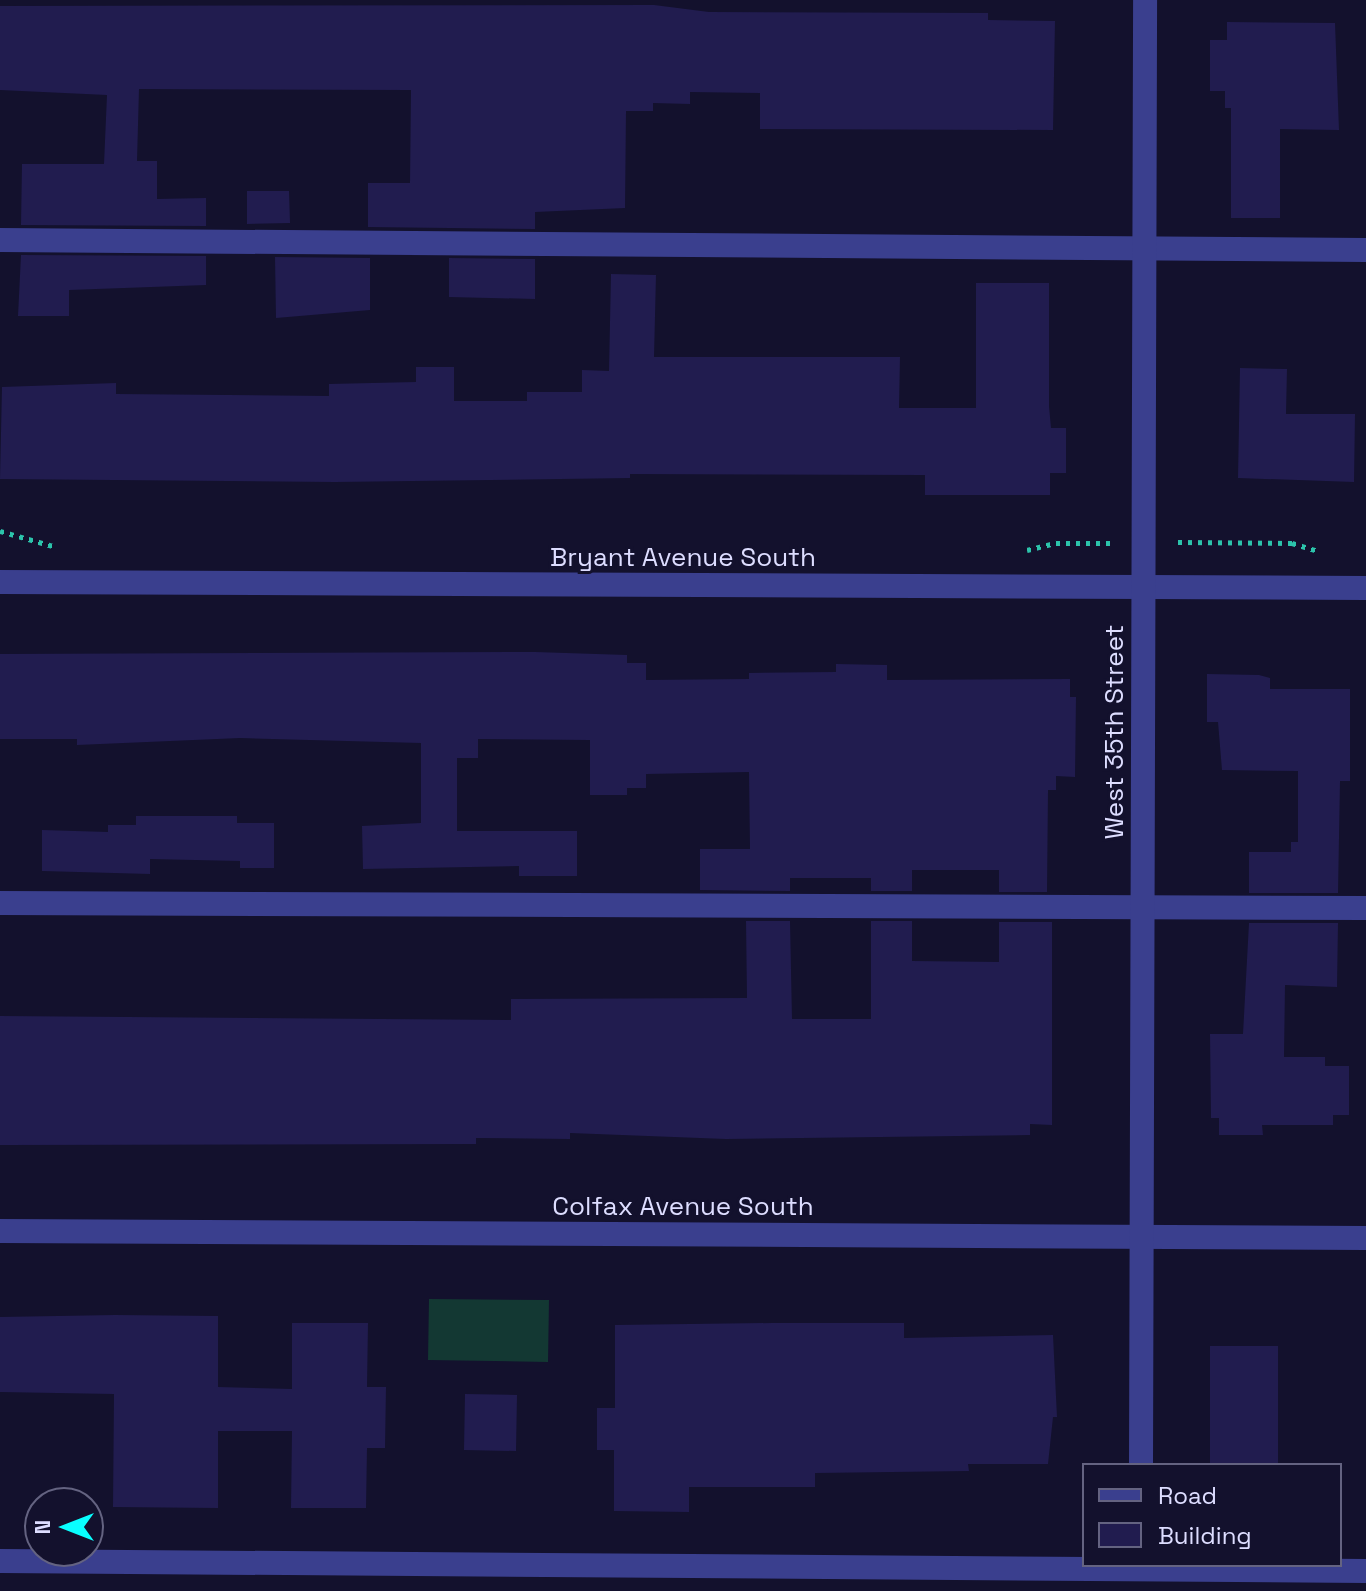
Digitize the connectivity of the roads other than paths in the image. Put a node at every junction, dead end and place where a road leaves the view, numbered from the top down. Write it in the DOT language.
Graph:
graph roads {
  1 [pos="1145,0"];
  2 [pos="0,240"];
  3 [pos="1145,248"];
  4 [pos="1366,250"];
  5 [pos="0,582"];
  6 [pos="1144,588"];
  7 [pos="1366,588"];
  8 [pos="0,903"];
  9 [pos="1142,907"];
  10 [pos="1366,908"];
  11 [pos="0,1231"];
  12 [pos="1141,1237"];
  13 [pos="1366,1238"];
  14 [pos="1141,1463"];
  15 [pos="0,1561"];
  16 [pos="1366,1571"];
  17 [pos="1141,1575"];
  18 [pos="900,1580"];
  1 -- 3 [label="street, West 35th Street"];
  2 -- 3 [label="street"];
  3 -- 4 [label="street"];
  3 -- 6 [label="street, West 35th Street"];
  5 -- 6 [label="street, Bryant Avenue South"];
  6 -- 7 [label="street, Bryant Avenue South"];
  6 -- 9 [label="street, West 35th Street"];
  8 -- 9 [label="street"];
  9 -- 10 [label="street"];
  9 -- 12 [label="street, West 35th Street"];
  11 -- 12 [label="street, Colfax Avenue South"];
  12 -- 13 [label="street, Colfax Avenue South"];
  12 -- 14 [label="street, West 35th Street"];
  15 -- 18 [label="street"];
  16 -- 17 [label="street"];
  17 -- 18 [label="street"];
}
